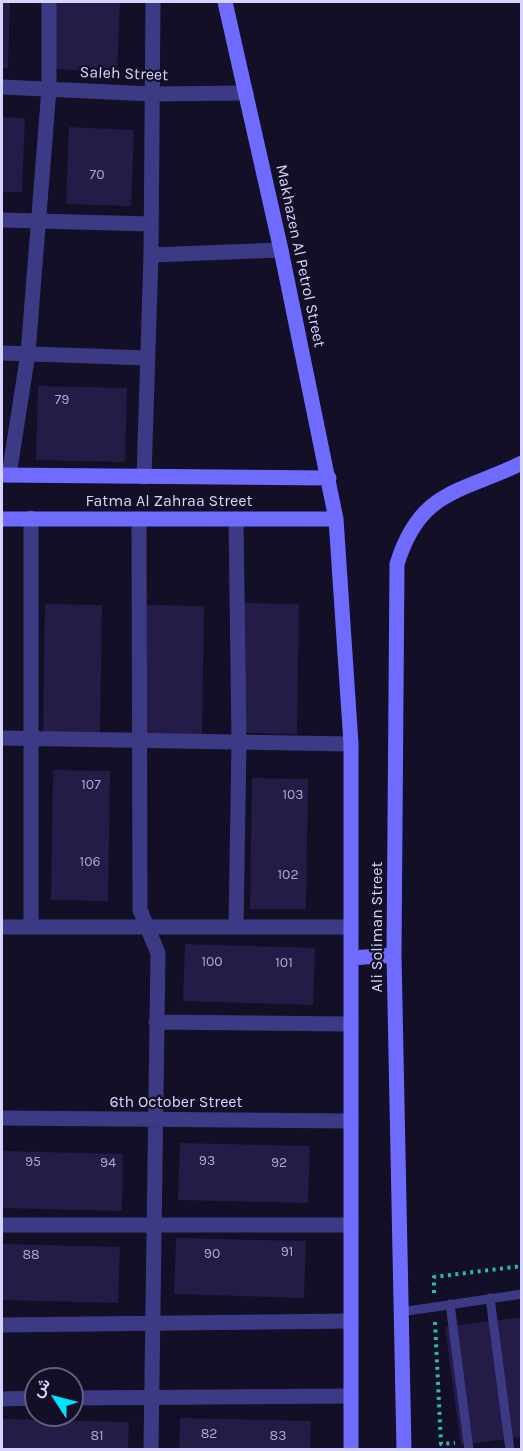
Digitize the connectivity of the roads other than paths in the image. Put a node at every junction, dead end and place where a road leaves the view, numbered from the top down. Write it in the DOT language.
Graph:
graph roads {
  1 [pos="49,2"];
  2 [pos="153,2"];
  3 [pos="225,2"];
  4 [pos="2,87"];
  5 [pos="49,89"];
  6 [pos="246,93"];
  7 [pos="152,94"];
  8 [pos="2,220"];
  9 [pos="38,221"];
  10 [pos="151,224"];
  11 [pos="281,250"];
  12 [pos="150,255"];
  13 [pos="2,353"];
  14 [pos="28,354"];
  15 [pos="148,358"];
  16 [pos="519,465"];
  17 [pos="5,475"];
  18 [pos="144,477"];
  19 [pos="329,478"];
  20 [pos="2,519"];
  21 [pos="31,519"];
  22 [pos="140,519"];
  23 [pos="236,519"];
  24 [pos="336,519"];
  25 [pos="2,738"];
  26 [pos="32,739"];
  27 [pos="141,741"];
  28 [pos="239,742"];
  29 [pos="351,744"];
  30 [pos="2,927"];
  31 [pos="31,927"];
  32 [pos="146,927"];
  33 [pos="236,927"];
  34 [pos="351,927"];
  35 [pos="394,955"];
  36 [pos="351,958"];
  37 [pos="156,1023"];
  38 [pos="351,1024"];
  39 [pos="2,1118"];
  40 [pos="155,1119"];
  41 [pos="351,1121"];
  42 [pos="2,1225"];
  43 [pos="154,1225"];
  44 [pos="351,1225"];
  45 [pos="522,1294"];
  46 [pos="490,1298"];
  47 [pos="450,1304"];
  48 [pos="401,1312"];
  49 [pos="351,1321"];
  50 [pos="153,1323"];
  51 [pos="2,1325"];
  52 [pos="351,1396"];
  53 [pos="24,1398"];
  54 [pos="84,1398"];
  55 [pos="152,1398"];
  56 [pos="2,1399"];
  57 [pos="151,1449"];
  58 [pos="351,1449"];
  59 [pos="404,1449"];
  60 [pos="469,1449"];
  61 [pos="510,1449"];
  1 -- 5 [label="street"];
  2 -- 7 [label="street"];
  3 -- 6 [label="street, Makhazen Al Petrol Street"];
  4 -- 5 [label="street, Saleh Street"];
  5 -- 7 [label="street, Saleh Street"];
  5 -- 9 [label="street"];
  6 -- 7 [label="street, Saleh Street"];
  6 -- 11 [label="street, Makhazen Al Petrol Street"];
  7 -- 10 [label="street"];
  8 -- 9 [label="street"];
  9 -- 10 [label="street"];
  9 -- 14 [label="street"];
  10 -- 12 [label="street"];
  11 -- 12 [label="street"];
  11 -- 19 [label="street, Makhazen Al Petrol Street"];
  12 -- 15 [label="street"];
  13 -- 14 [label="street"];
  14 -- 15 [label="street"];
  14 -- 17 [label="street"];
  15 -- 18 [label="street"];
  16 -- 35 [label="street, Ali Soliman Street"];
  17 -- 18 [label="street, Fatma Al Zahraa Street"];
  18 -- 19 [label="street, Fatma Al Zahraa Street"];
  19 -- 24 [label="street, Makhazen Al Petrol Street"];
  20 -- 21 [label="street, Fatma Al Zahraa Street"];
  21 -- 22 [label="street, Fatma Al Zahraa Street"];
  21 -- 26 [label="street"];
  22 -- 23 [label="street, Fatma Al Zahraa Street"];
  22 -- 27 [label="street"];
  23 -- 24 [label="street, Fatma Al Zahraa Street"];
  23 -- 28 [label="street"];
  24 -- 29 [label="street, Makhazen Al Petrol Street"];
  25 -- 26 [label="street"];
  26 -- 27 [label="street"];
  26 -- 31 [label="street"];
  27 -- 28 [label="street"];
  27 -- 32 [label="street"];
  28 -- 29 [label="street"];
  28 -- 33 [label="street"];
  29 -- 34 [label="street, Makhazen Al Petrol Street"];
  30 -- 31 [label="street"];
  31 -- 32 [label="street"];
  32 -- 33 [label="street"];
  32 -- 37 [label="street"];
  33 -- 34 [label="street"];
  34 -- 36 [label="street, Makhazen Al Petrol Street"];
  35 -- 36 [label="street"];
  35 -- 48 [label="street, Ali Soliman Street"];
  36 -- 38 [label="street, Makhazen Al Petrol Street"];
  37 -- 38 [label="street"];
  37 -- 40 [label="street"];
  38 -- 41 [label="street, Makhazen Al Petrol Street"];
  39 -- 40 [label="street, 6th October Street"];
  40 -- 41 [label="street, 6th October Street"];
  40 -- 43 [label="street"];
  41 -- 44 [label="street, Makhazen Al Petrol Street"];
  42 -- 43 [label="street"];
  43 -- 44 [label="street"];
  43 -- 50 [label="street"];
  44 -- 49 [label="street, Makhazen Al Petrol Street"];
  45 -- 46 [label="lane"];
  46 -- 47 [label="lane"];
  46 -- 61 [label="lane"];
  47 -- 48 [label="lane"];
  47 -- 60 [label="lane"];
  48 -- 59 [label="street, Ali Soliman Street"];
  49 -- 50 [label="street"];
  49 -- 52 [label="street, Makhazen Al Petrol Street"];
  50 -- 51 [label="street"];
  50 -- 55 [label="street"];
  52 -- 55 [label="street"];
  52 -- 58 [label="street, Makhazen Al Petrol Street"];
  53 -- 56 [label="street"];
  54 -- 55 [label="street"];
  55 -- 57 [label="street"];
}
